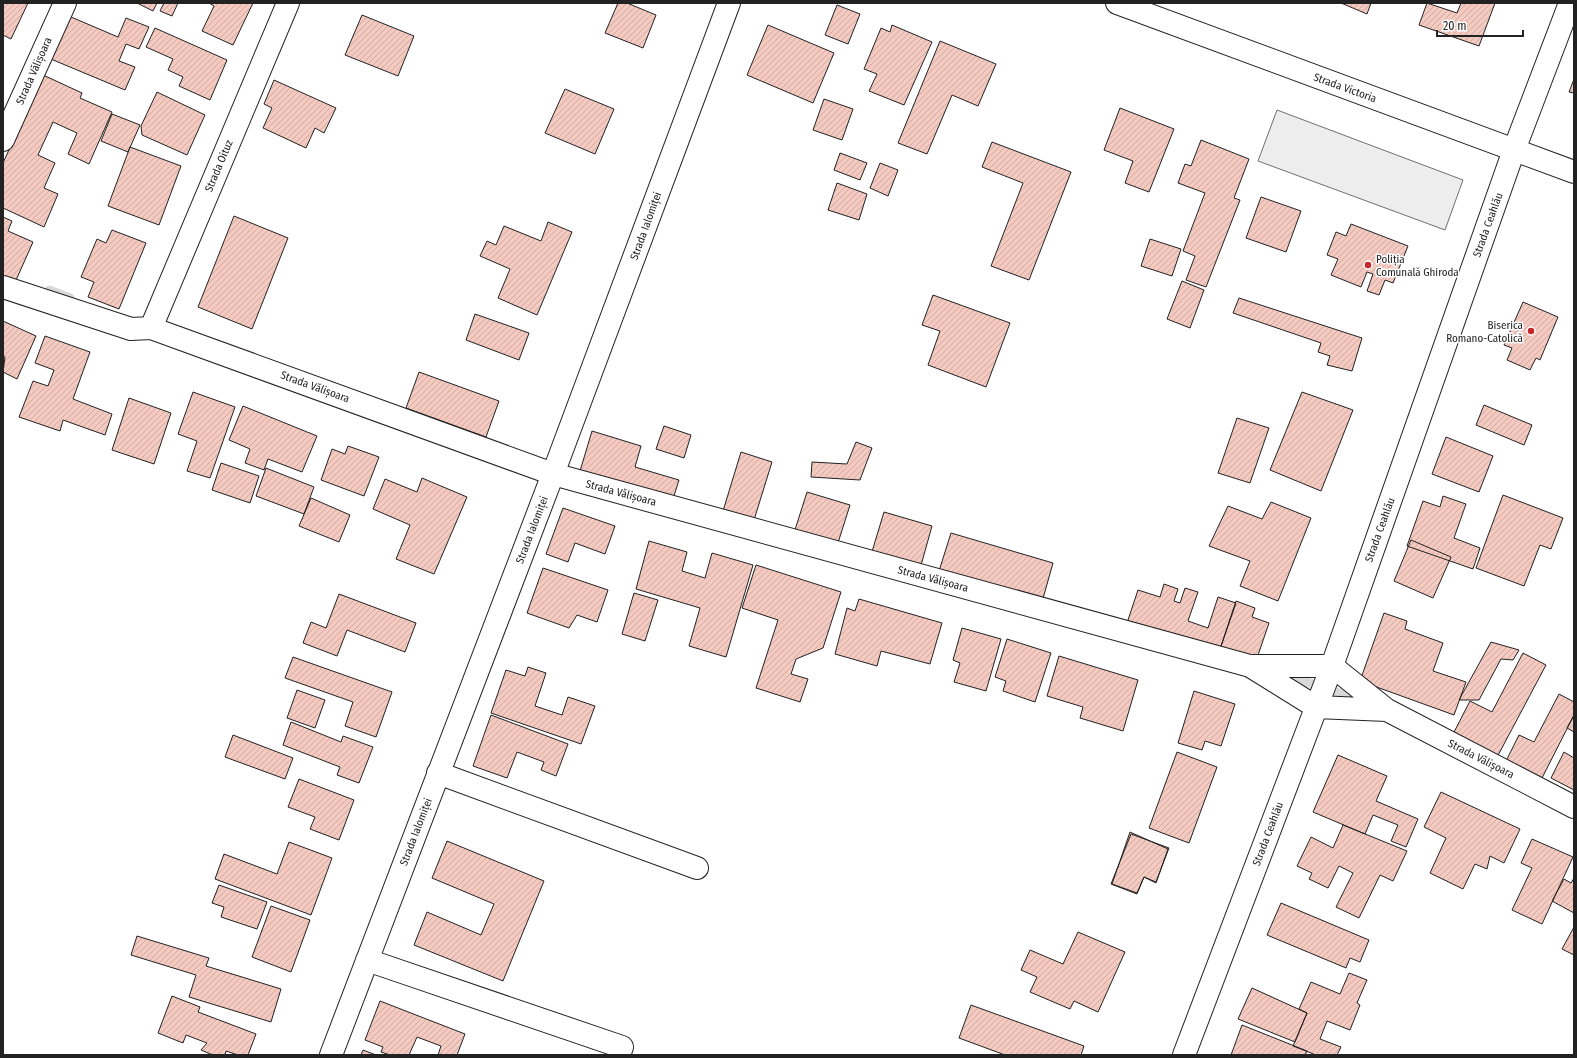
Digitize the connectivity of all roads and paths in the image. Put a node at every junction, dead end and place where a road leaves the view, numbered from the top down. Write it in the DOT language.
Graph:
graph roads {
  1 [pos="65,3"];
  2 [pos="288,3"];
  3 [pos="729,3"];
  4 [pos="1117,3"];
  5 [pos="1570,3"];
  6 [pos="3,140"];
  7 [pos="1514,150"];
  8 [pos="1574,172"];
  9 [pos="3,287"];
  10 [pos="151,328"];
  11 [pos="553,474"];
  12 [pos="1250,666"];
  13 [pos="1330,669"];
  14 [pos="1317,704"];
  15 [pos="1387,710"];
  16 [pos="438,773"];
  17 [pos="1574,807"];
  18 [pos="697,868"];
  19 [pos="367,960"];
  20 [pos="331,1055"];
  21 [pos="620,1055"];
  22 [pos="1184,1055"];
  1 -- 6 [label="street, Strada Vălișoara"];
  2 -- 10 [label="street, Strada Oituz"];
  3 -- 11 [label="street, Strada Ialomiței"];
  4 -- 7 [label="street, Strada Victoria"];
  5 -- 7 [label="street, Strada Ceahlău"];
  7 -- 8 [label="street, Strada Victoria"];
  7 -- 13 [label="street, Strada Ceahlău"];
  9 -- 10 [label="street, Strada Vălișoara"];
  10 -- 11 [label="street, Strada Vălișoara"];
  11 -- 12 [label="street, Strada Vălișoara"];
  11 -- 16 [label="street, Strada Ialomiței"];
  12 -- 13 [label="street, Strada Vălișoara"];
  12 -- 14 [label="street, Strada Vălișoara"];
  13 -- 14 [label="street, Strada Ceahlău"];
  13 -- 15 [label="street, Strada Vălișoara"];
  14 -- 15 [label="street, Strada Vălișoara"];
  14 -- 22 [label="street, Strada Ceahlău"];
  15 -- 17 [label="street, Strada Vălișoara"];
  16 -- 18 [label="street"];
  16 -- 19 [label="street, Strada Ialomiței"];
  19 -- 20 [label="street, Strada Ialomiței"];
  19 -- 21 [label="street"];
}
